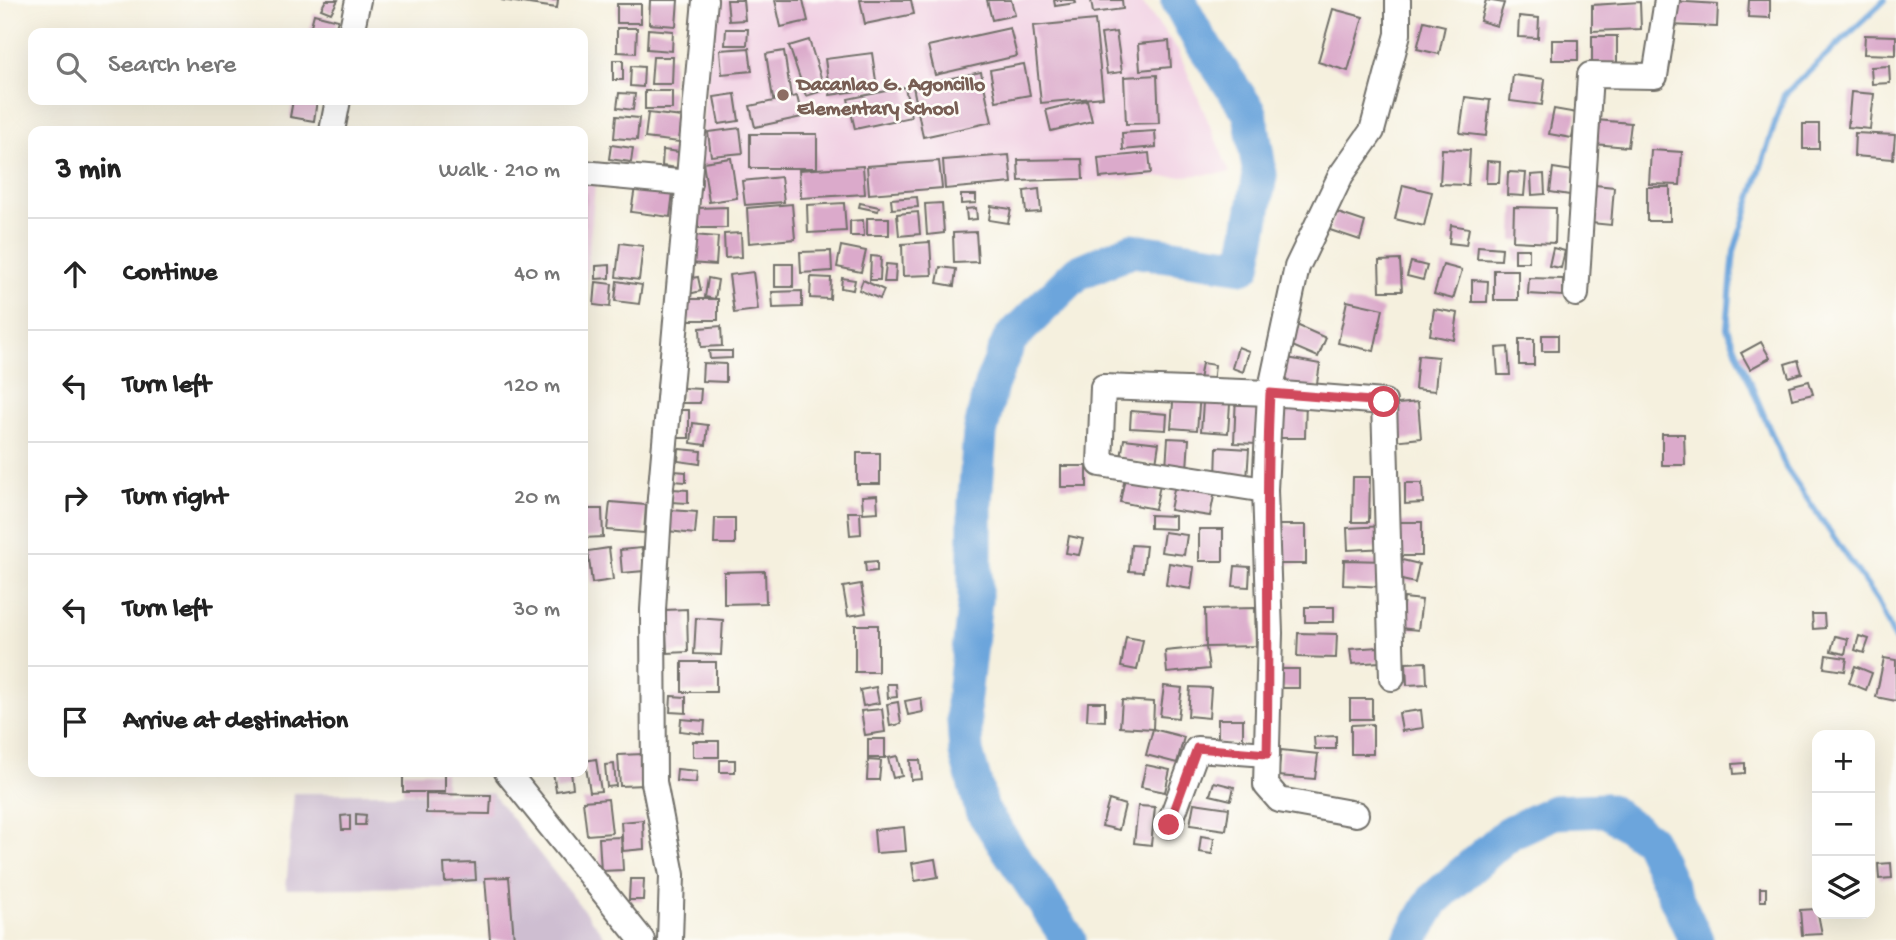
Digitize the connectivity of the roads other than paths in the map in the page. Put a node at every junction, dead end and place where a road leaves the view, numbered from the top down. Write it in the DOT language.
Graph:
graph roads {
  1 [pos="358,0"];
  2 [pos="705,0"];
  3 [pos="1398,0"];
  4 [pos="1667,0"];
  5 [pos="352,28"];
  6 [pos="337,105"];
  7 [pos="333,126"];
  8 [pos="588,173"];
  9 [pos="689,183"];
  10 [pos="1576,295"];
  11 [pos="1270,393"];
  12 [pos="1265,490"];
  13 [pos="1392,678"];
  14 [pos="1267,754"];
  15 [pos="511,777"];
  16 [pos="1356,814"];
  17 [pos="1169,825"];
  18 [pos="642,940"];
  19 [pos="670,940"];
  1 -- 5 [label="street"];
  2 -- 9 [label="street"];
  3 -- 11 [label="street"];
  4 -- 10 [label="street"];
  6 -- 7 [label="street"];
  8 -- 9 [label="street"];
  9 -- 19 [label="street"];
  11 -- 12 [label="street"];
  11 -- 12 [label="street"];
  11 -- 13 [label="street"];
  12 -- 14 [label="street"];
  14 -- 16 [label="street"];
  14 -- 17 [label="street"];
  15 -- 18 [label="street"];
}
